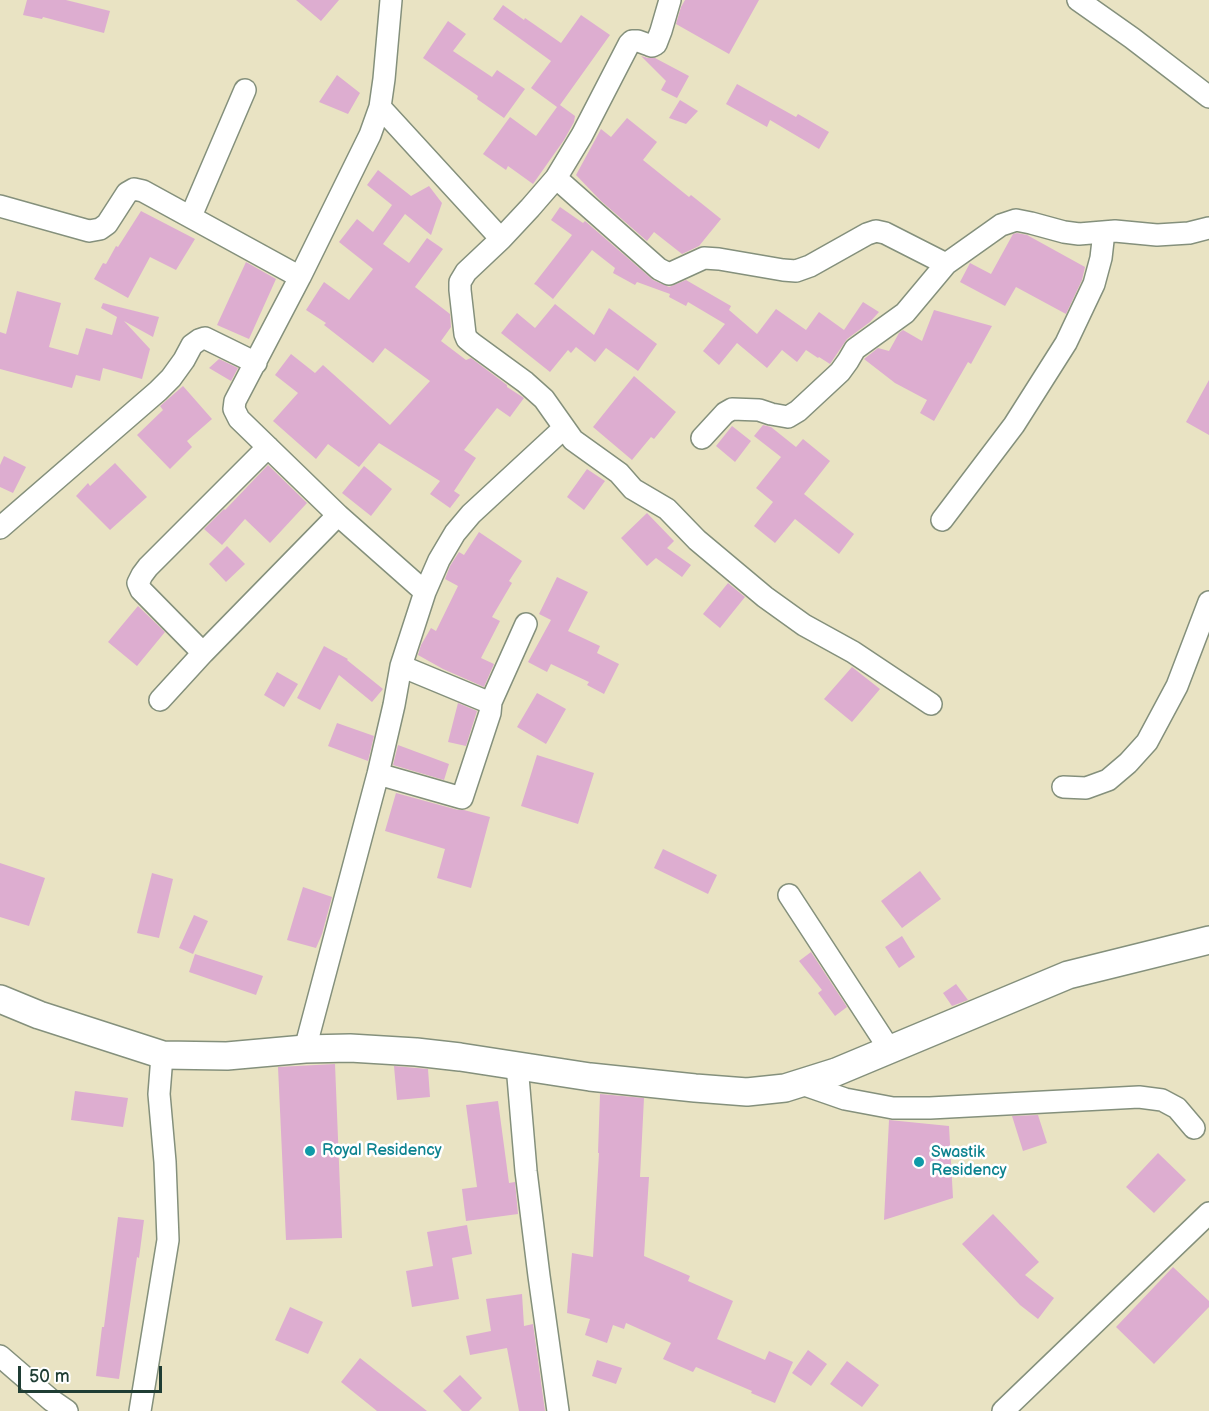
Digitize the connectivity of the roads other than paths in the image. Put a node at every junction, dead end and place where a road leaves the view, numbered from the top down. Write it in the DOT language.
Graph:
graph roads {
  1 [pos="390,0"];
  2 [pos="670,0"];
  3 [pos="1078,0"];
  4 [pos="245,90"];
  5 [pos="1209,97"];
  6 [pos="380,107"];
  7 [pos="556,178"];
  8 [pos="0,206"];
  9 [pos="191,216"];
  10 [pos="1209,228"];
  11 [pos="1104,232"];
  12 [pos="501,238"];
  13 [pos="946,264"];
  14 [pos="300,277"];
  15 [pos="256,363"];
  16 [pos="564,428"];
  17 [pos="702,438"];
  18 [pos="268,447"];
  19 [pos="338,515"];
  20 [pos="942,520"];
  21 [pos="0,528"];
  22 [pos="425,592"];
  23 [pos="1209,602"];
  24 [pos="526,624"];
  25 [pos="203,653"];
  26 [pos="401,666"];
  27 [pos="160,700"];
  28 [pos="483,700"];
  29 [pos="931,704"];
  30 [pos="378,774"];
  31 [pos="1063,787"];
  32 [pos="789,895"];
  33 [pos="1209,940"];
  34 [pos="0,999"];
  35 [pos="305,1049"];
  36 [pos="890,1050"];
  37 [pos="163,1055"];
  38 [pos="517,1065"];
  39 [pos="799,1083"];
  40 [pos="1194,1128"];
  41 [pos="1209,1214"];
  42 [pos="0,1356"];
  43 [pos="67,1411"];
  44 [pos="140,1411"];
  45 [pos="558,1411"];
  46 [pos="1003,1411"];
  1 -- 6 [label="street"];
  2 -- 7 [label="street"];
  3 -- 5 [label="street"];
  4 -- 9 [label="street"];
  6 -- 12 [label="street"];
  6 -- 14 [label="street"];
  7 -- 12 [label="street"];
  7 -- 13 [label="street"];
  8 -- 9 [label="street"];
  9 -- 14 [label="street"];
  10 -- 11 [label="street"];
  11 -- 13 [label="street"];
  11 -- 20 [label="street"];
  12 -- 16 [label="street"];
  13 -- 17 [label="street"];
  14 -- 15 [label="street"];
  15 -- 18 [label="street"];
  15 -- 21 [label="street"];
  16 -- 22 [label="street"];
  16 -- 29 [label="street"];
  18 -- 19 [label="street"];
  18 -- 25 [label="street"];
  19 -- 22 [label="street"];
  19 -- 25 [label="street"];
  22 -- 26 [label="street"];
  23 -- 31 [label="street"];
  24 -- 30 [label="street"];
  25 -- 27 [label="street"];
  26 -- 28 [label="street"];
  26 -- 30 [label="street"];
  30 -- 35 [label="street"];
  32 -- 36 [label="street"];
  33 -- 36 [label="street"];
  34 -- 37 [label="street"];
  35 -- 37 [label="street"];
  35 -- 38 [label="street"];
  36 -- 39 [label="street"];
  37 -- 44 [label="street"];
  38 -- 39 [label="street"];
  38 -- 45 [label="street"];
  39 -- 40 [label="street"];
  41 -- 46 [label="street"];
  42 -- 43 [label="street"];
}
